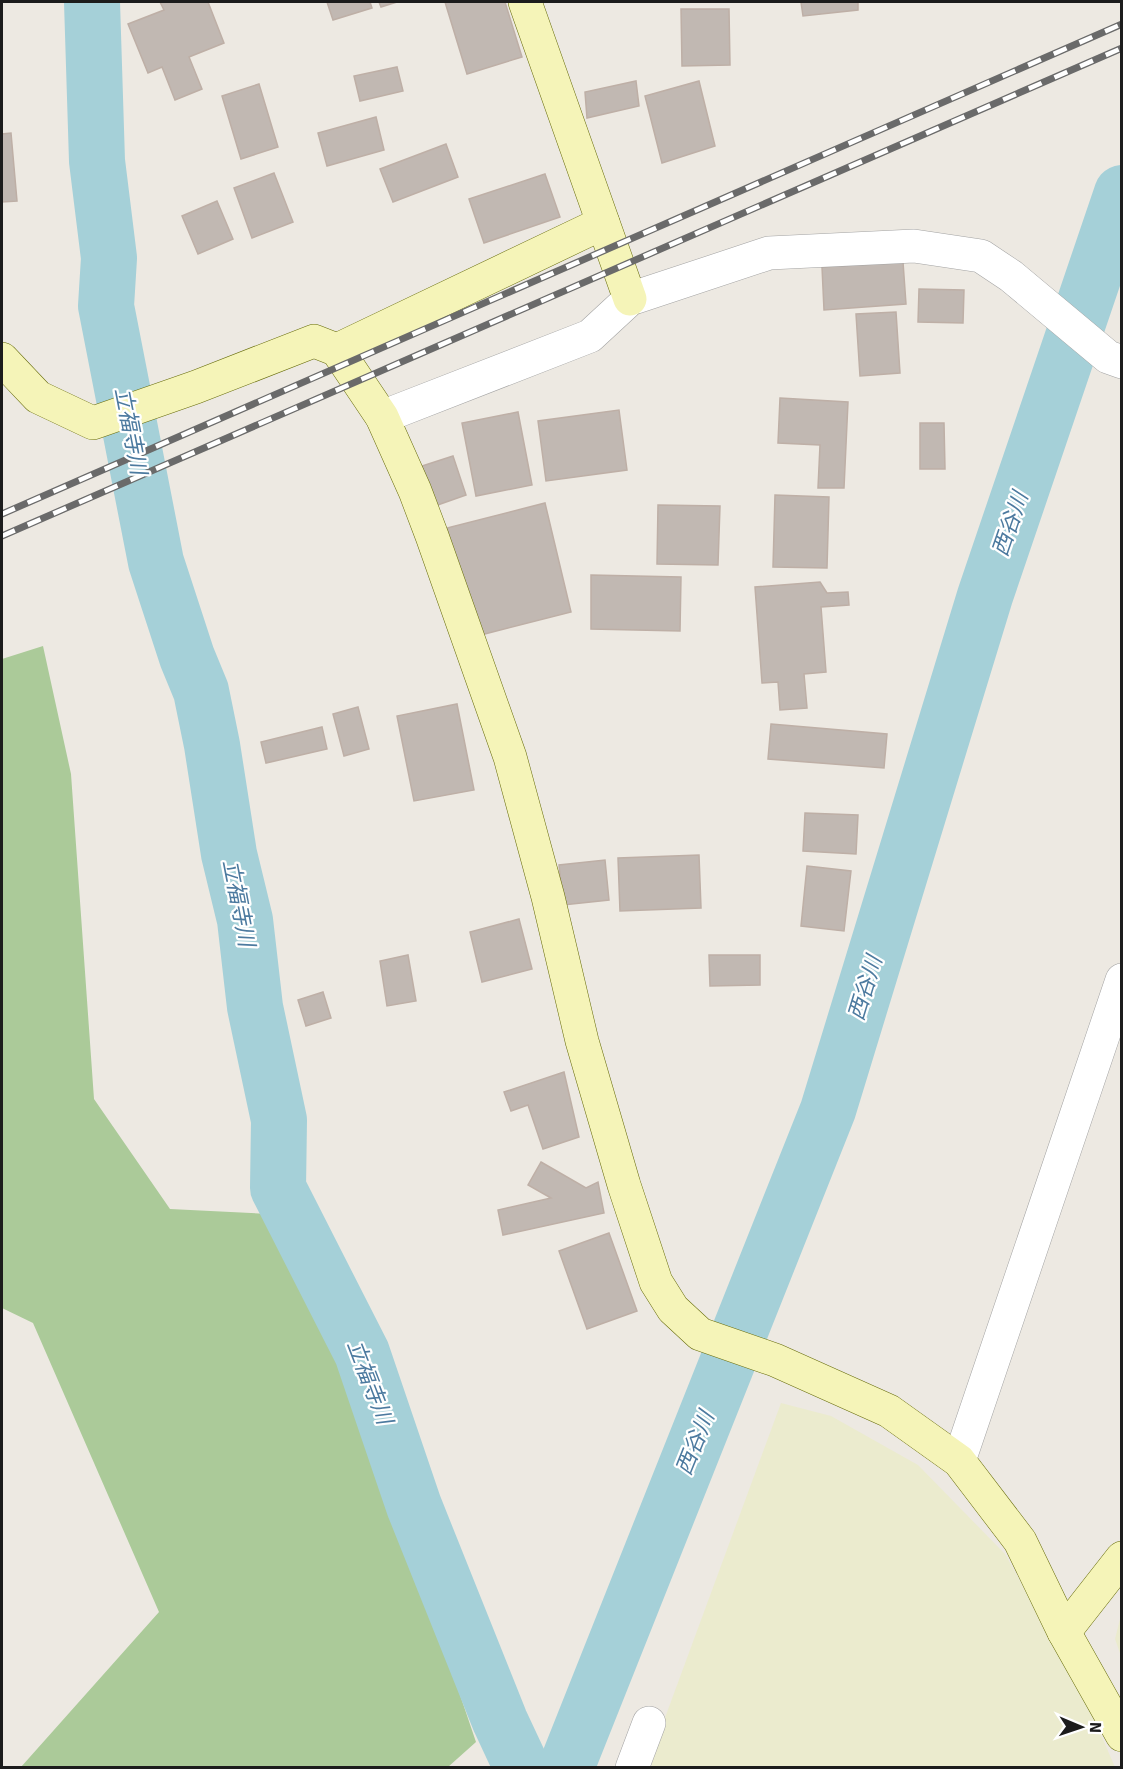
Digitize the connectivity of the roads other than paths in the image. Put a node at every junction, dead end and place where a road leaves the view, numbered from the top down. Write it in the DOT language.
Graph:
graph roads {
  1 [pos="525,2"];
  2 [pos="603,223"];
  3 [pos="630,299"];
  4 [pos="337,350"];
  5 [pos="2,359"];
  6 [pos="1115,359"];
  7 [pos="382,417"];
  8 [pos="1122,980"];
  9 [pos="959,1461"];
  10 [pos="1122,1558"];
  11 [pos="1064,1632"];
  12 [pos="649,1723"];
  13 [pos="1122,1735"];
  14 [pos="632,1767"];
  1 -- 2 [label="street"];
  2 -- 3 [label="street"];
  2 -- 4 [label="street"];
  3 -- 6 [label="street"];
  3 -- 7 [label="street"];
  4 -- 5 [label="street"];
  4 -- 7 [label="street"];
  7 -- 9 [label="street"];
  8 -- 9 [label="street"];
  9 -- 11 [label="street"];
  10 -- 11 [label="street"];
  11 -- 13 [label="street"];
  12 -- 14 [label="street"];
}
